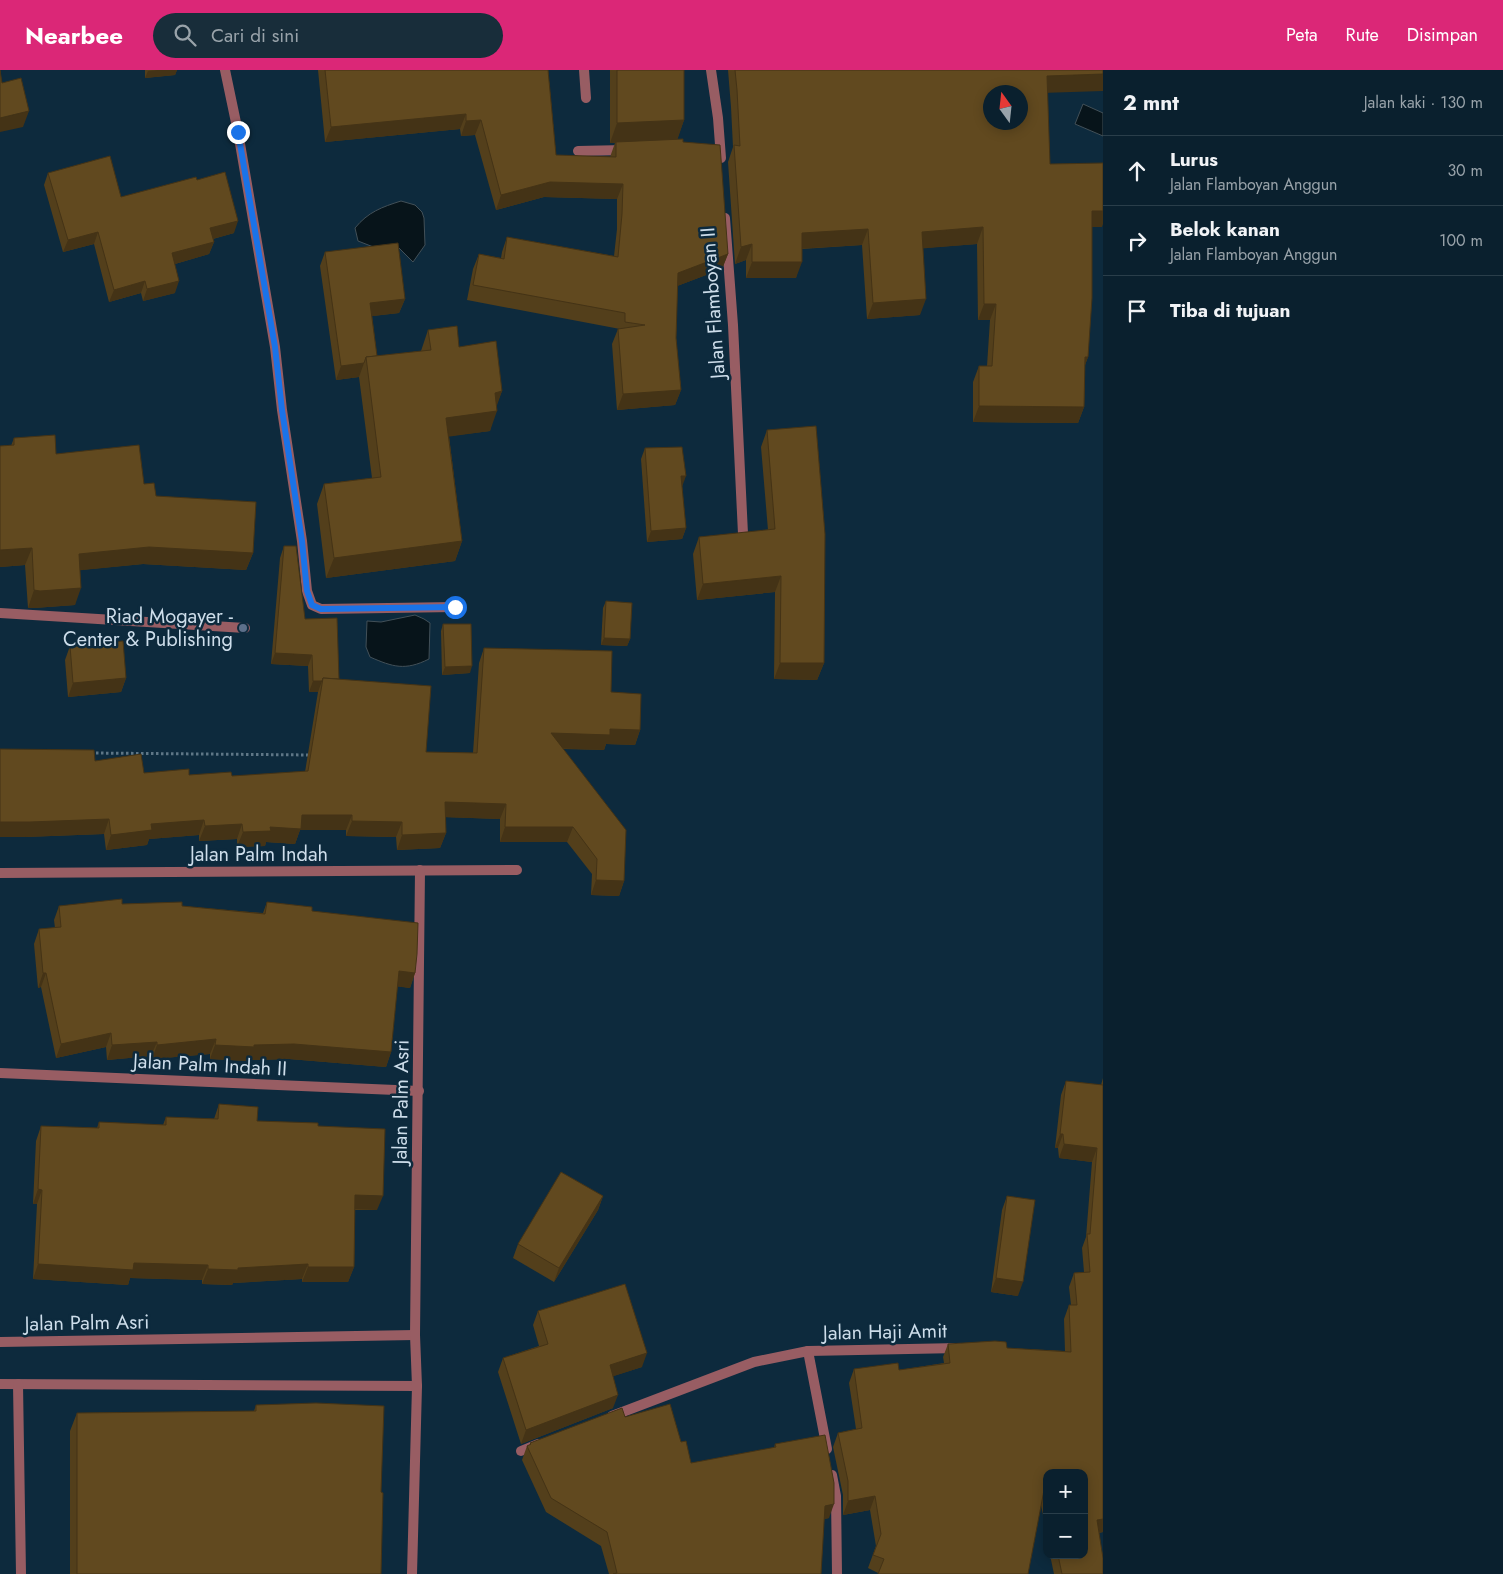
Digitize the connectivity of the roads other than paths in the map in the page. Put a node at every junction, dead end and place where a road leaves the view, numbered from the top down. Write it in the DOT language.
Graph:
graph roads {
  1 [pos="225,70"];
  2 [pos="584,70"];
  3 [pos="711,70"];
  4 [pos="586,98"];
  5 [pos="638,150"];
  6 [pos="578,151"];
  7 [pos="721,165"];
  8 [pos="724,204"];
  9 [pos="744,534"];
  10 [pos="455,607"];
  11 [pos="0,613"];
  12 [pos="245,628"];
  13 [pos="420,870"];
  14 [pos="517,870"];
  15 [pos="0,872"];
  16 [pos="0,1073"];
  17 [pos="418,1091"];
  18 [pos="415,1335"];
  19 [pos="0,1342"];
  20 [pos="969,1348"];
  21 [pos="808,1351"];
  22 [pos="0,1384"];
  23 [pos="18,1384"];
  24 [pos="417,1386"];
  25 [pos="602,1420"];
  26 [pos="548,1440"];
  27 [pos="521,1451"];
  28 [pos="21,1574"];
  29 [pos="412,1574"];
  30 [pos="837,1574"];
  1 -- 10 [label="street"];
  2 -- 4 [label="street"];
  3 -- 7 [label="street"];
  5 -- 6 [label="street"];
  8 -- 9 [label="street, Jalan Flamboyan II"];
  11 -- 12 [label="street"];
  13 -- 14 [label="street, Jalan Palm Indah"];
  13 -- 15 [label="street, Jalan Palm Indah"];
  13 -- 17 [label="street, Jalan Palm Asri"];
  16 -- 17 [label="street, Jalan Palm Indah II"];
  17 -- 18 [label="street, Jalan Palm Asri"];
  18 -- 19 [label="street, Jalan Palm Asri"];
  18 -- 24 [label="street, Jalan Palm Asri"];
  20 -- 21 [label="street, Jalan Haji Amit"];
  21 -- 25 [label="street, Jalan Haji Amit"];
  21 -- 30 [label="street"];
  22 -- 23 [label="street"];
  23 -- 24 [label="street"];
  23 -- 28 [label="street"];
  24 -- 29 [label="street, Jalan Palm Asri"];
  26 -- 27 [label="street"];
}
